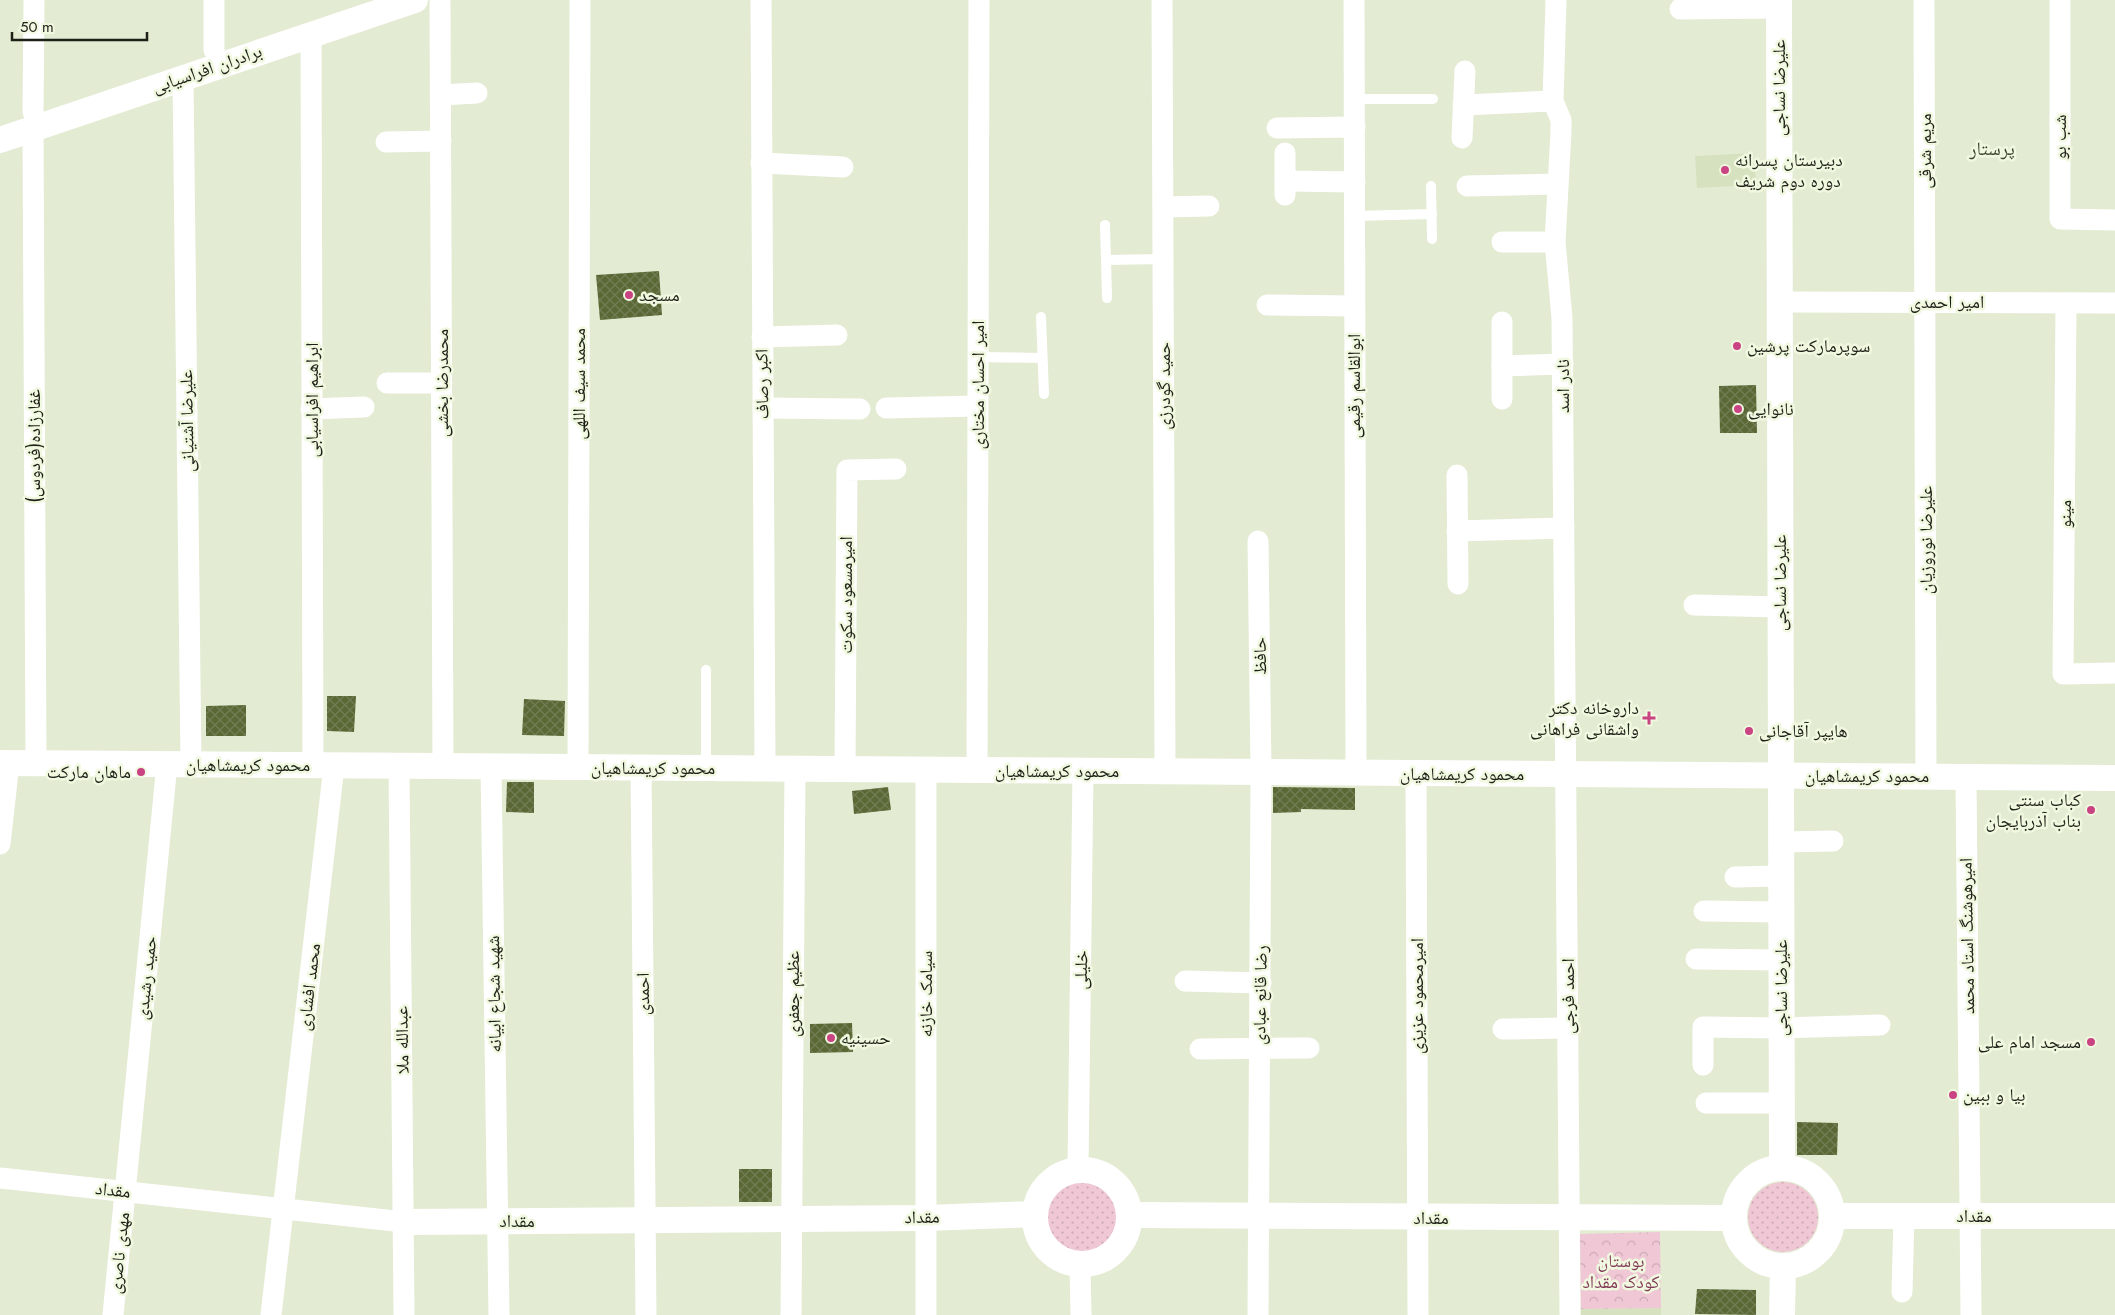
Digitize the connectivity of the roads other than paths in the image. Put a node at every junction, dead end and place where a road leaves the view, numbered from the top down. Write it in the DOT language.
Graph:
graph roads {
  1 [pos="34,0"];
  2 [pos="214,0"];
  3 [pos="362,0"];
  4 [pos="440,0"];
  5 [pos="580,0"];
  6 [pos="761,0"];
  7 [pos="979,0"];
  8 [pos="1162,0"];
  9 [pos="1354,0"];
  10 [pos="1556,0"];
  11 [pos="1924,0"];
  12 [pos="2060,0"];
  13 [pos="401,2"];
  14 [pos="1779,4"];
  15 [pos="1680,9"];
  16 [pos="311,26"];
  17 [pos="214,50"];
  18 [pos="1465,71"];
  19 [pos="183,78"];
  20 [pos="477,93"];
  21 [pos="441,94"];
  22 [pos="1355,99"];
  23 [pos="1433,99"];
  24 [pos="1553,101"];
  25 [pos="1463,105"];
  26 [pos="33,120"];
  27 [pos="0,123"];
  28 [pos="1355,127"];
  29 [pos="1277,128"];
  30 [pos="1462,138"];
  31 [pos="0,140"];
  32 [pos="441,141"];
  33 [pos="386,142"];
  34 [pos="1286,154"];
  35 [pos="761,163"];
  36 [pos="843,167"];
  37 [pos="1355,182"];
  38 [pos="1558,184"];
  39 [pos="1431,186"];
  40 [pos="1467,186"];
  41 [pos="1209,206"];
  42 [pos="1163,207"];
  43 [pos="1432,214"];
  44 [pos="1355,216"];
  45 [pos="2115,220"];
  46 [pos="1105,225"];
  47 [pos="1432,239"];
  48 [pos="1502,242"];
  49 [pos="1555,242"];
  50 [pos="1163,259"];
  51 [pos="1106,260"];
  52 [pos="1107,298"];
  53 [pos="1780,302"];
  54 [pos="1925,302"];
  55 [pos="2066,303"];
  56 [pos="2115,303"];
  57 [pos="1267,305"];
  58 [pos="1354,306"];
  59 [pos="1041,317"];
  60 [pos="1502,322"];
  61 [pos="837,336"];
  62 [pos="762,337"];
  63 [pos="978,357"];
  64 [pos="1042,358"];
  65 [pos="1563,364"];
  66 [pos="1502,366"];
  67 [pos="386,383"];
  68 [pos="442,383"];
  69 [pos="1044,394"];
  70 [pos="1502,399"];
  71 [pos="978,406"];
  72 [pos="364,407"];
  73 [pos="763,408"];
  74 [pos="886,408"];
  75 [pos="311,409"];
  76 [pos="860,409"];
  77 [pos="896,469"];
  78 [pos="1457,475"];
  79 [pos="1564,528"];
  80 [pos="1457,531"];
  81 [pos="1258,541"];
  82 [pos="1458,584"];
  83 [pos="1694,606"];
  84 [pos="1780,607"];
  85 [pos="706,670"];
  86 [pos="2115,673"];
  87 [pos="4,763"];
  88 [pos="36,763"];
  89 [pos="179,764"];
  90 [pos="324,765"];
  91 [pos="399,766"];
  92 [pos="443,766"];
  93 [pos="491,767"];
  94 [pos="578,767"];
  95 [pos="641,768"];
  96 [pos="706,768"];
  97 [pos="765,768"];
  98 [pos="795,768"];
  99 [pos="845,769"];
  100 [pos="926,770"];
  101 [pos="977,770"];
  102 [pos="1083,771"];
  103 [pos="1165,771"];
  104 [pos="1262,772"];
  105 [pos="1356,773"];
  106 [pos="1416,773"];
  107 [pos="1566,774"];
  108 [pos="1781,776"];
  109 [pos="1926,777"];
  110 [pos="1966,777"];
  111 [pos="2115,778"];
  112 [pos="1833,841"];
  113 [pos="1781,842"];
  114 [pos="0,844"];
  115 [pos="1781,876"];
  116 [pos="1734,877"];
  117 [pos="1704,911"];
  118 [pos="1781,912"];
  119 [pos="1696,959"];
  120 [pos="1782,960"];
  121 [pos="1185,981"];
  122 [pos="1261,983"];
  123 [pos="1880,1025"];
  124 [pos="1503,1028"];
  125 [pos="1568,1028"];
  126 [pos="1782,1028"];
  127 [pos="1309,1048"];
  128 [pos="1200,1049"];
  129 [pos="1260,1049"];
  130 [pos="1703,1065"];
  131 [pos="1782,1103"];
  132 [pos="1706,1104"];
  133 [pos="1782,1167"];
  134 [pos="1078,1169"];
  135 [pos="0,1178"];
  136 [pos="125,1192"];
  137 [pos="284,1209"];
  138 [pos="1035,1214"];
  139 [pos="1130,1215"];
  140 [pos="1833,1216"];
  141 [pos="1904,1216"];
  142 [pos="1970,1216"];
  143 [pos="2115,1216"];
  144 [pos="926,1218"];
  145 [pos="1259,1218"];
  146 [pos="1418,1218"];
  147 [pos="1570,1218"];
  148 [pos="1733,1218"];
  149 [pos="791,1219"];
  150 [pos="646,1220"];
  151 [pos="498,1221"];
  152 [pos="404,1222"];
  153 [pos="1080,1264"];
  154 [pos="1782,1267"];
  155 [pos="1902,1292"];
  156 [pos="113,1315"];
  157 [pos="271,1315"];
  158 [pos="404,1315"];
  159 [pos="499,1315"];
  160 [pos="646,1315"];
  161 [pos="792,1315"];
  162 [pos="926,1315"];
  163 [pos="1081,1315"];
  164 [pos="1258,1315"];
  165 [pos="1418,1315"];
  166 [pos="1570,1315"];
  167 [pos="1782,1315"];
  168 [pos="1971,1315"];
  1 -- 26 [label="street, غفارزاده(فردوس)"];
  2 -- 17 [label="street"];
  3 -- 16 [label="street, برادران افراسیابی"];
  4 -- 21 [label="street, محمدرضا بخشی"];
  5 -- 94 [label="street, محمد سیف اللهی"];
  6 -- 35 [label="street, اکبر رصاف"];
  7 -- 63 [label="street, امیر احسان مختاری"];
  8 -- 42 [label="street, حمید گودرزی"];
  9 -- 22 [label="street, ابوالقاسم رقیمی"];
  10 -- 24 [label="street, نادر اسد"];
  11 -- 54 [label="street, مریم شرقی"];
  12 -- 45 [label="street, شب بو"];
  13 -- 16 [label="street, برادران افراسیابی"];
  14 -- 15 [label="street"];
  14 -- 53 [label="street, علیرضا نساجی"];
  16 -- 17 [label="street, برادران افراسیابی"];
  16 -- 19 [label="street, برادران افراسیابی"];
  16 -- 75 [label="street, ابراهیم افراسیابی"];
  17 -- 26 [label="street, برادران افراسیابی"];
  18 -- 25 [label="street"];
  19 -- 26 [label="street, برادران افراسیابی"];
  19 -- 89 [label="street, علیرضا آشتیانی"];
  20 -- 21 [label="street"];
  21 -- 32 [label="street, محمدرضا بخشی"];
  22 -- 23 [label="lane"];
  22 -- 28 [label="street, ابوالقاسم رقیمی"];
  24 -- 25 [label="street"];
  24 -- 38 [label="street, نادر اسد"];
  25 -- 30 [label="street"];
  26 -- 27 [label="street, برادران افراسیابی"];
  26 -- 31 [label="street, برادران افراسیابی"];
  26 -- 88 [label="street, غفارزاده(فردوس)"];
  28 -- 29 [label="street"];
  28 -- 37 [label="street, ابوالقاسم رقیمی"];
  32 -- 33 [label="street"];
  32 -- 68 [label="street, محمدرضا بخشی"];
  34 -- 37 [label="street"];
  35 -- 36 [label="street"];
  35 -- 62 [label="street, اکبر رصاف"];
  37 -- 44 [label="street, ابوالقاسم رقیمی"];
  38 -- 40 [label="street"];
  38 -- 49 [label="street, نادر اسد"];
  39 -- 43 [label="lane"];
  41 -- 42 [label="street"];
  42 -- 50 [label="street, حمید گودرزی"];
  43 -- 44 [label="lane"];
  43 -- 47 [label="lane"];
  44 -- 58 [label="street, ابوالقاسم رقیمی"];
  46 -- 51 [label="lane"];
  48 -- 49 [label="street"];
  49 -- 65 [label="street, نادر اسد"];
  50 -- 51 [label="lane"];
  50 -- 103 [label="street, حمید گودرزی"];
  51 -- 52 [label="lane"];
  53 -- 54 [label="street, امیر احمدی"];
  53 -- 84 [label="street, علیرضا نساجی"];
  54 -- 55 [label="street, امیر احمدی"];
  54 -- 109 [label="street, علیرضا نوروزیان"];
  55 -- 56 [label="street, امیر احمدی"];
  55 -- 86 [label="street, مینو"];
  57 -- 58 [label="street"];
  58 -- 105 [label="street, ابوالقاسم رقیمی"];
  59 -- 64 [label="lane"];
  60 -- 66 [label="street"];
  61 -- 62 [label="street"];
  62 -- 73 [label="street, اکبر رصاف"];
  63 -- 64 [label="lane"];
  63 -- 71 [label="street, امیر احسان مختاری"];
  64 -- 69 [label="lane"];
  65 -- 66 [label="street"];
  65 -- 79 [label="street, نادر اسد"];
  66 -- 70 [label="street"];
  67 -- 68 [label="street"];
  68 -- 92 [label="street, محمدرضا بخشی"];
  71 -- 74 [label="street"];
  71 -- 101 [label="street, امیر احسان مختاری"];
  72 -- 75 [label="street"];
  73 -- 76 [label="street"];
  73 -- 97 [label="street, اکبر رصاف"];
  75 -- 90 [label="street, ابراهیم افراسیابی"];
  77 -- 99 [label="street, امیرمسعود سکوت"];
  78 -- 80 [label="street"];
  79 -- 80 [label="street"];
  79 -- 107 [label="street, نادر اسد"];
  80 -- 82 [label="street"];
  81 -- 104 [label="street, حافظ"];
  83 -- 84 [label="street"];
  84 -- 108 [label="street, علیرضا نساجی"];
  85 -- 96 [label="lane"];
  87 -- 88 [label="street, محمود کریمشاهیان"];
  87 -- 114 [label="street"];
  88 -- 89 [label="street, محمود کریمشاهیان"];
  89 -- 90 [label="street, محمود کریمشاهیان"];
  89 -- 136 [label="street, حمید رشیدی"];
  90 -- 91 [label="street, محمود کریمشاهیان"];
  90 -- 137 [label="street, محمد افشاری"];
  91 -- 92 [label="street, محمود کریمشاهیان"];
  91 -- 152 [label="street, عبدالله ملا"];
  92 -- 93 [label="street, محمود کریمشاهیان"];
  93 -- 94 [label="street, محمود کریمشاهیان"];
  93 -- 151 [label="street, شهید شجاع ابیانه"];
  94 -- 95 [label="street, محمود کریمشاهیان"];
  95 -- 96 [label="street, محمود کریمشاهیان"];
  95 -- 150 [label="street, احمدی"];
  96 -- 97 [label="street, محمود کریمشاهیان"];
  97 -- 98 [label="street, محمود کریمشاهیان"];
  98 -- 99 [label="street, محمود کریمشاهیان"];
  98 -- 149 [label="street, عظیم جعفری"];
  99 -- 100 [label="street, محمود کریمشاهیان"];
  100 -- 101 [label="street, محمود کریمشاهیان"];
  100 -- 144 [label="street, سیامک خازنه"];
  101 -- 102 [label="street, محمود کریمشاهیان"];
  102 -- 103 [label="street, محمود کریمشاهیان"];
  102 -- 134 [label="street, خلیلی"];
  103 -- 104 [label="street, محمود کریمشاهیان"];
  104 -- 105 [label="street, محمود کریمشاهیان"];
  104 -- 122 [label="street, رضا قانع عبادی"];
  105 -- 106 [label="street, محمود کریمشاهیان"];
  106 -- 107 [label="street, محمود کریمشاهیان"];
  106 -- 146 [label="street, امیرمحمود عزیزی"];
  107 -- 108 [label="street, محمود کریمشاهیان"];
  107 -- 125 [label="street, احمد فرجی"];
  108 -- 109 [label="street, محمود کریمشاهیان"];
  108 -- 113 [label="street, علیرضا نساجی"];
  109 -- 110 [label="street, محمود کریمشاهیان"];
  110 -- 111 [label="street, محمود کریمشاهیان"];
  110 -- 142 [label="street, امیرهوشنگ استاد محمد"];
  112 -- 113 [label="street"];
  113 -- 115 [label="street, علیرضا نساجی"];
  115 -- 116 [label="street"];
  115 -- 118 [label="street, علیرضا نساجی"];
  117 -- 118 [label="street"];
  118 -- 120 [label="street, علیرضا نساجی"];
  119 -- 120 [label="street"];
  120 -- 126 [label="street, علیرضا نساجی"];
  121 -- 122 [label="street"];
  122 -- 129 [label="street, رضا قانع عبادی"];
  123 -- 126 [label="street"];
  124 -- 125 [label="street"];
  125 -- 147 [label="street, احمد فرجی"];
  126 -- 130 [label="street"];
  126 -- 131 [label="street, علیرضا نساجی"];
  127 -- 129 [label="street"];
  128 -- 129 [label="street"];
  129 -- 145 [label="street, رضا قانع عبادی"];
  131 -- 132 [label="street"];
  131 -- 133 [label="street, علیرضا نساجی"];
  133 -- 140 [label="street"];
  133 -- 148 [label="street"];
  134 -- 138 [label="street"];
  134 -- 139 [label="street"];
  135 -- 136 [label="street, مقداد"];
  136 -- 137 [label="street, مقداد"];
  136 -- 156 [label="street, مهدی ناصری"];
  137 -- 152 [label="street, مقداد"];
  137 -- 157 [label="street, محمد افشاری"];
  138 -- 144 [label="street, مقداد"];
  138 -- 153 [label="street"];
  139 -- 145 [label="street, مقداد"];
  139 -- 153 [label="street"];
  140 -- 141 [label="street, مقداد"];
  140 -- 154 [label="street"];
  141 -- 142 [label="street, مقداد"];
  141 -- 155 [label="street"];
  142 -- 143 [label="street, مقداد"];
  142 -- 168 [label="street, امیرهوشنگ استاد محمد"];
  144 -- 149 [label="street, مقداد"];
  144 -- 162 [label="street, سیامک خازنه"];
  145 -- 146 [label="street, مقداد"];
  145 -- 164 [label="street, رضا قانع عبادی"];
  146 -- 147 [label="street, مقداد"];
  146 -- 165 [label="street, امیرمحمود عزیزی"];
  147 -- 148 [label="street, مقداد"];
  147 -- 166 [label="street, احمد فرجی"];
  148 -- 154 [label="street"];
  149 -- 150 [label="street, مقداد"];
  149 -- 161 [label="street, عظیم جعفری"];
  150 -- 151 [label="street, مقداد"];
  150 -- 160 [label="street, احمدی"];
  151 -- 152 [label="street, مقداد"];
  151 -- 159 [label="street, شهید شجاع ابیانه"];
  152 -- 158 [label="street, عبدالله ملا"];
  153 -- 163 [label="street"];
  154 -- 167 [label="street"];
}
